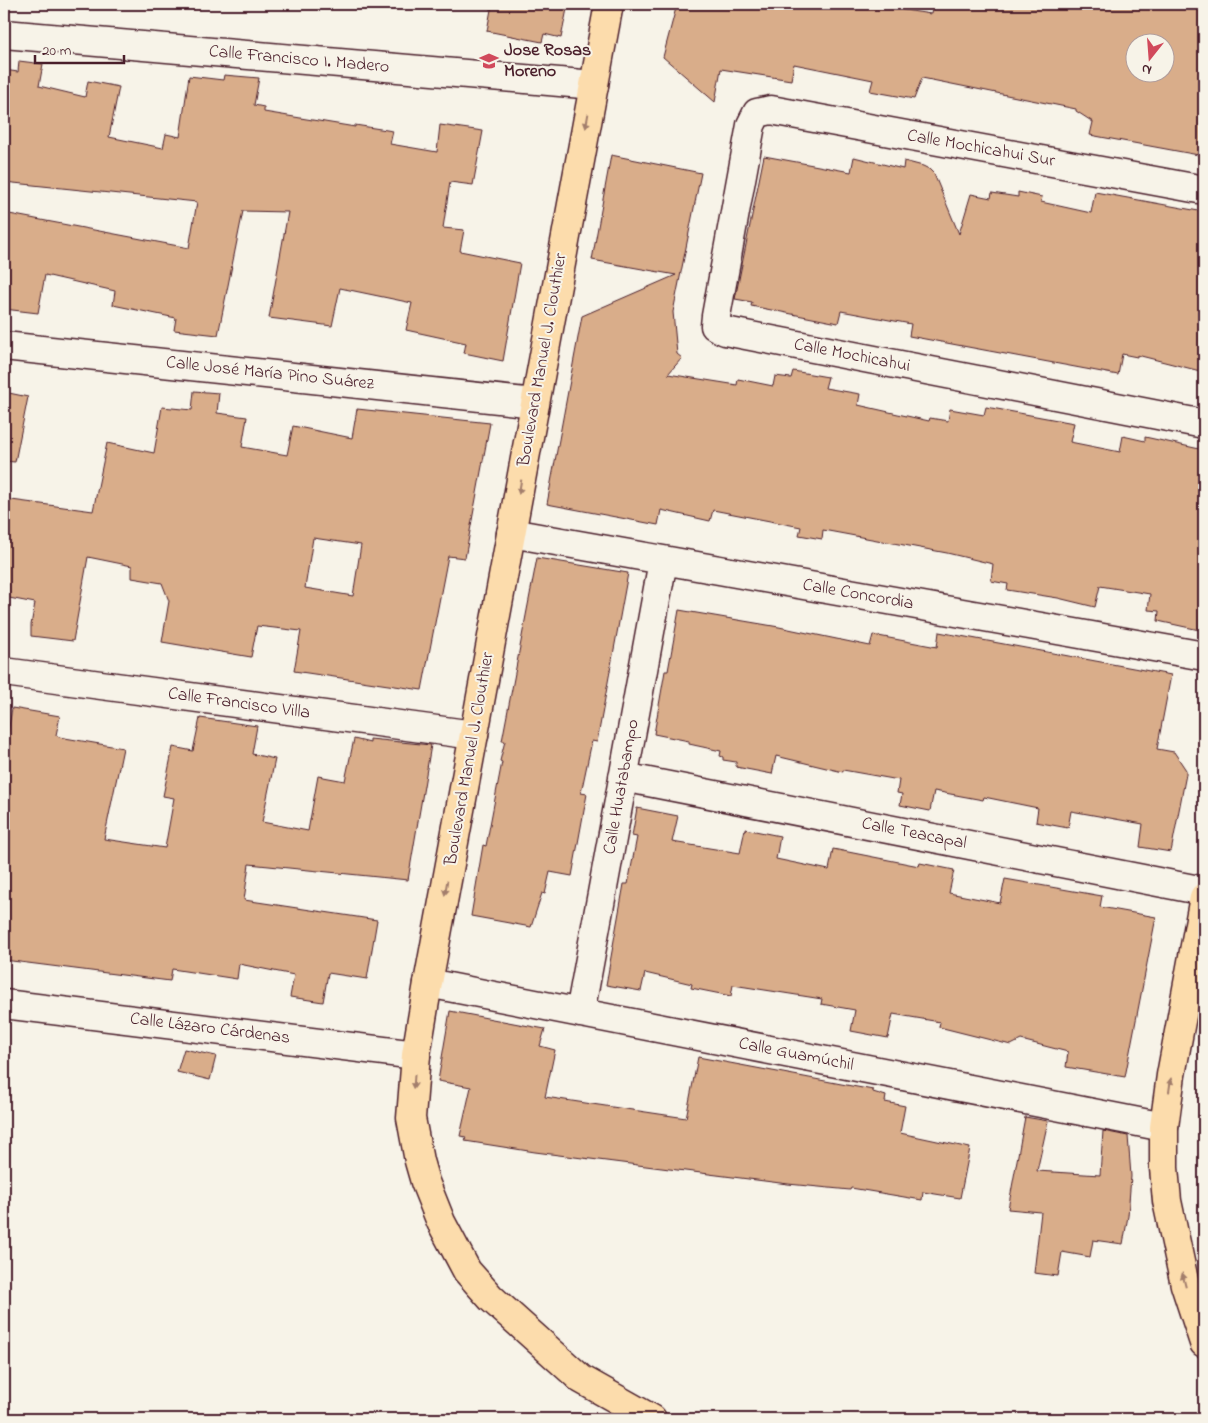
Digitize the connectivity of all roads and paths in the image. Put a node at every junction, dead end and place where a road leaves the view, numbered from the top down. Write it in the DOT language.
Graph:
graph roads {
  1 [pos="609,4"];
  2 [pos="4,34"];
  3 [pos="594,85"];
  4 [pos="757,113"];
  5 [pos="1204,190"];
  6 [pos="4,346"];
  7 [pos="535,403"];
  8 [pos="1204,424"];
  9 [pos="511,533"];
  10 [pos="663,561"];
  11 [pos="1204,656"];
  12 [pos="4,672"];
  13 [pos="474,735"];
  14 [pos="623,777"];
  15 [pos="1204,891"];
  16 [pos="1204,897"];
  17 [pos="428,983"];
  18 [pos="4,1004"];
  19 [pos="580,1013"];
  20 [pos="416,1055"];
  21 [pos="1164,1127"];
  22 [pos="1204,1343"];
  23 [pos="652,1419"];
  1 -- 3 [label="main road, Boulevard Manuel J. Clouthier"];
  2 -- 3 [label="street, Calle Francisco I. Madero"];
  3 -- 7 [label="main road, Boulevard Manuel J. Clouthier, one-way"];
  4 -- 5 [label="street, Calle Mochicahui Sur"];
  4 -- 8 [label="street, Calle Mochicahui"];
  6 -- 7 [label="street, Calle José María Pino Suárez"];
  7 -- 9 [label="main road, Boulevard Manuel J. Clouthier, one-way"];
  9 -- 10 [label="street, Calle Concordia"];
  9 -- 13 [label="main road, Boulevard Manuel J. Clouthier"];
  10 -- 11 [label="street, Calle Concordia"];
  10 -- 14 [label="street, Calle Huatabampo"];
  12 -- 13 [label="street, Calle Francisco Villa"];
  13 -- 17 [label="main road, Boulevard Manuel J. Clouthier, one-way"];
  14 -- 15 [label="street, Calle Teacapal"];
  14 -- 19 [label="street, Calle Huatabampo"];
  21 -- 16 [label="main road, one-way"];
  17 -- 19 [label="street, Calle Guamúchil"];
  17 -- 20 [label="main road, Boulevard Manuel J. Clouthier"];
  18 -- 20 [label="street, Calle Lázaro Cárdenas"];
  19 -- 21 [label="street, Calle Guamúchil"];
  20 -- 23 [label="main road, Boulevard Manuel J. Clouthier, one-way"];
  22 -- 21 [label="main road, one-way"];
}
